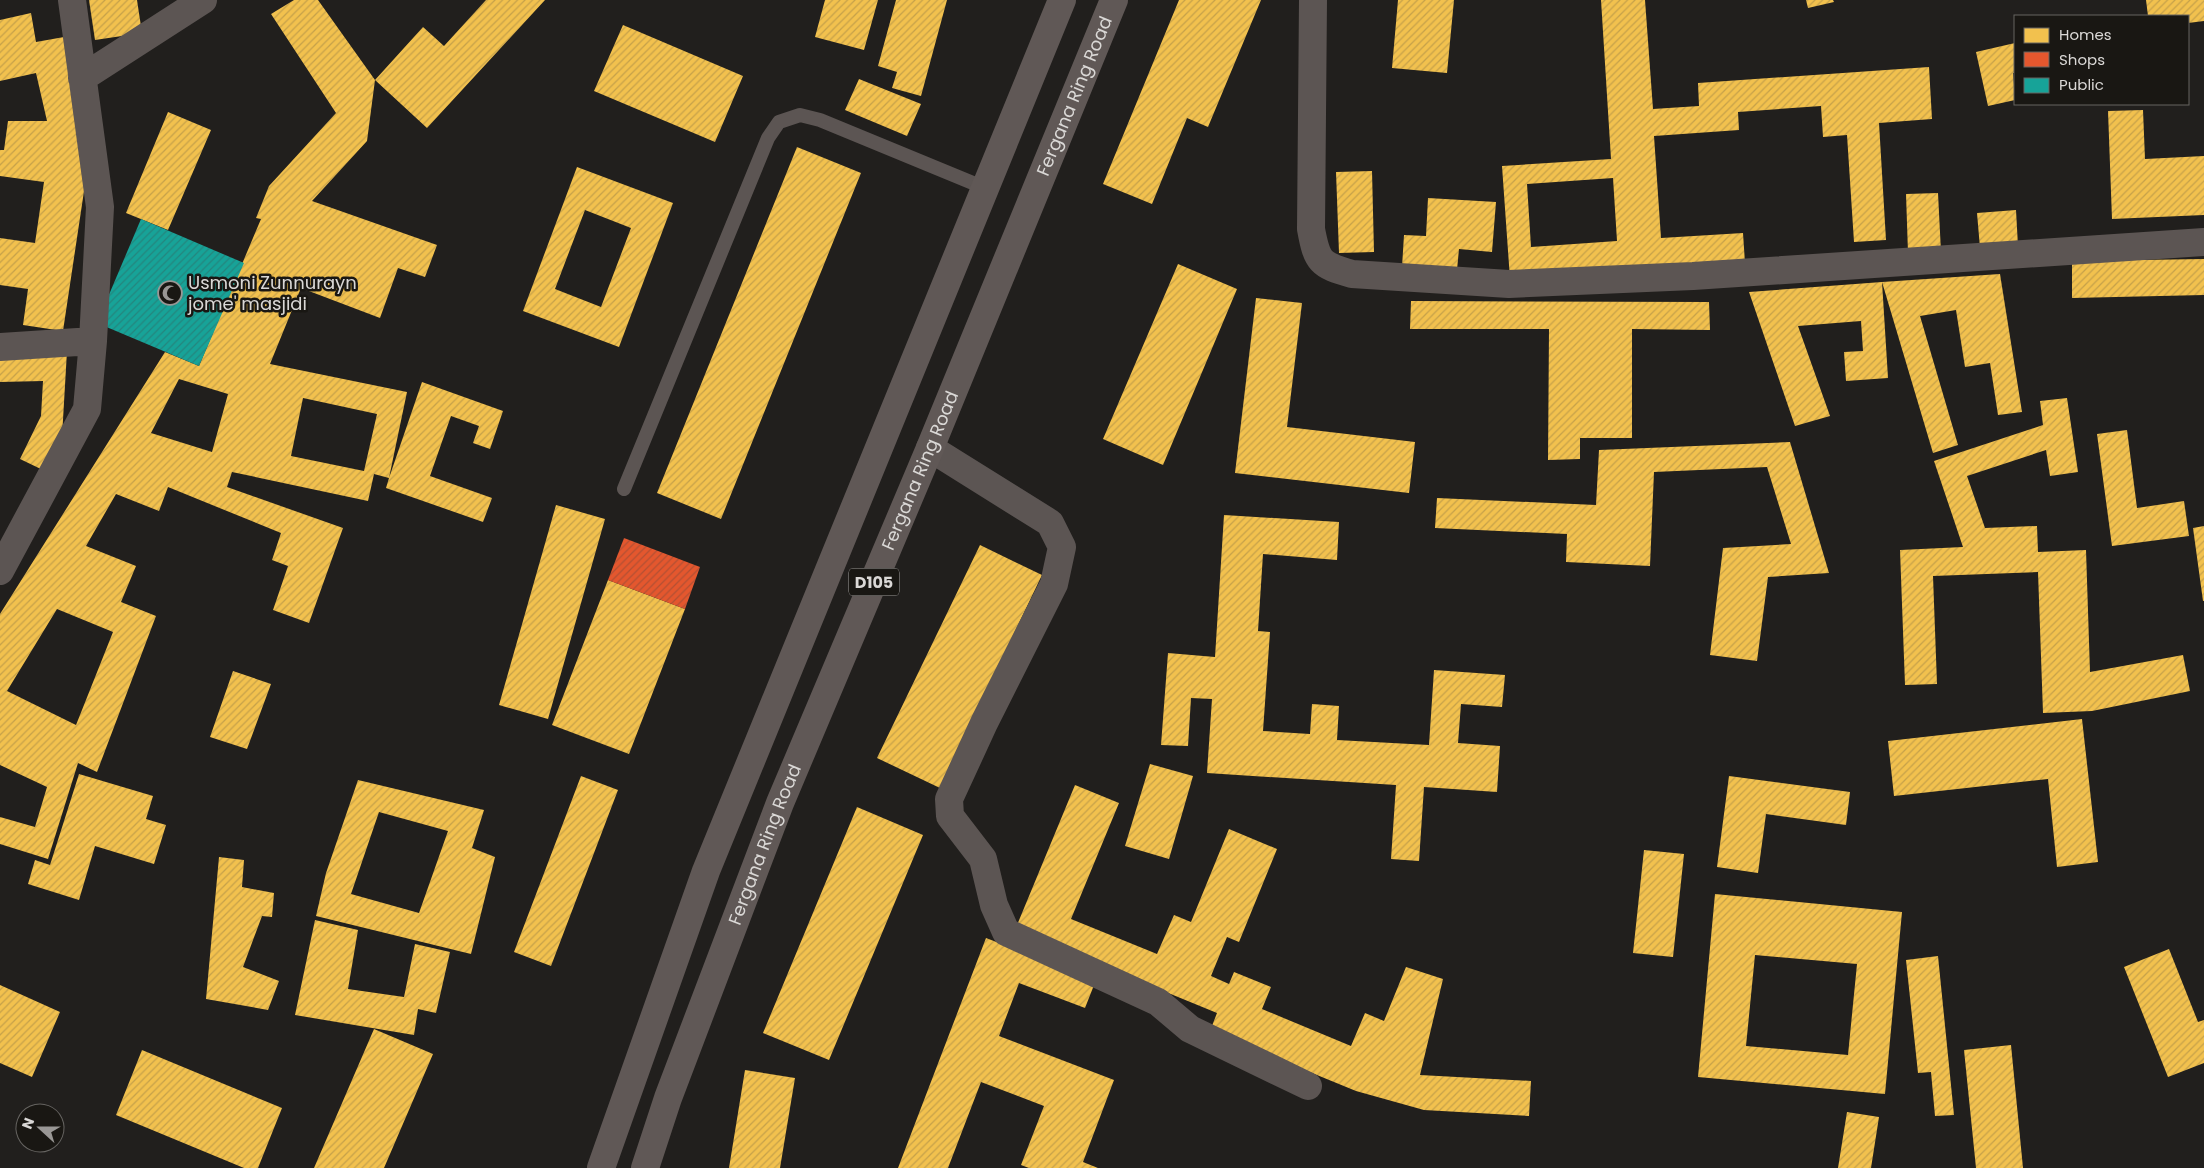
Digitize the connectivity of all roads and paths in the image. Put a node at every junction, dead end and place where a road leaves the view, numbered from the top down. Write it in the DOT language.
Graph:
graph roads {
  1 [pos="72,0"];
  2 [pos="203,0"];
  3 [pos="1062,0"];
  4 [pos="1114,0"];
  5 [pos="1313,0"];
  6 [pos="82,78"];
  7 [pos="986,188"];
  8 [pos="2204,242"];
  9 [pos="93,341"];
  10 [pos="0,346"];
  11 [pos="930,448"];
  12 [pos="624,489"];
  13 [pos="0,571"];
  14 [pos="1308,1086"];
  15 [pos="601,1168"];
  16 [pos="645,1168"];
  1 -- 6 [label="street"];
  2 -- 6 [label="street"];
  3 -- 7 [label="highway, D105"];
  4 -- 11 [label="highway, Fergana Ring Road / D105"];
  5 -- 8 [label="street"];
  6 -- 9 [label="street"];
  7 -- 12 [label="lane"];
  7 -- 15 [label="highway, D105"];
  9 -- 10 [label="street"];
  9 -- 13 [label="street"];
  11 -- 14 [label="street"];
  11 -- 16 [label="highway, Fergana Ring Road / D105"];
}
